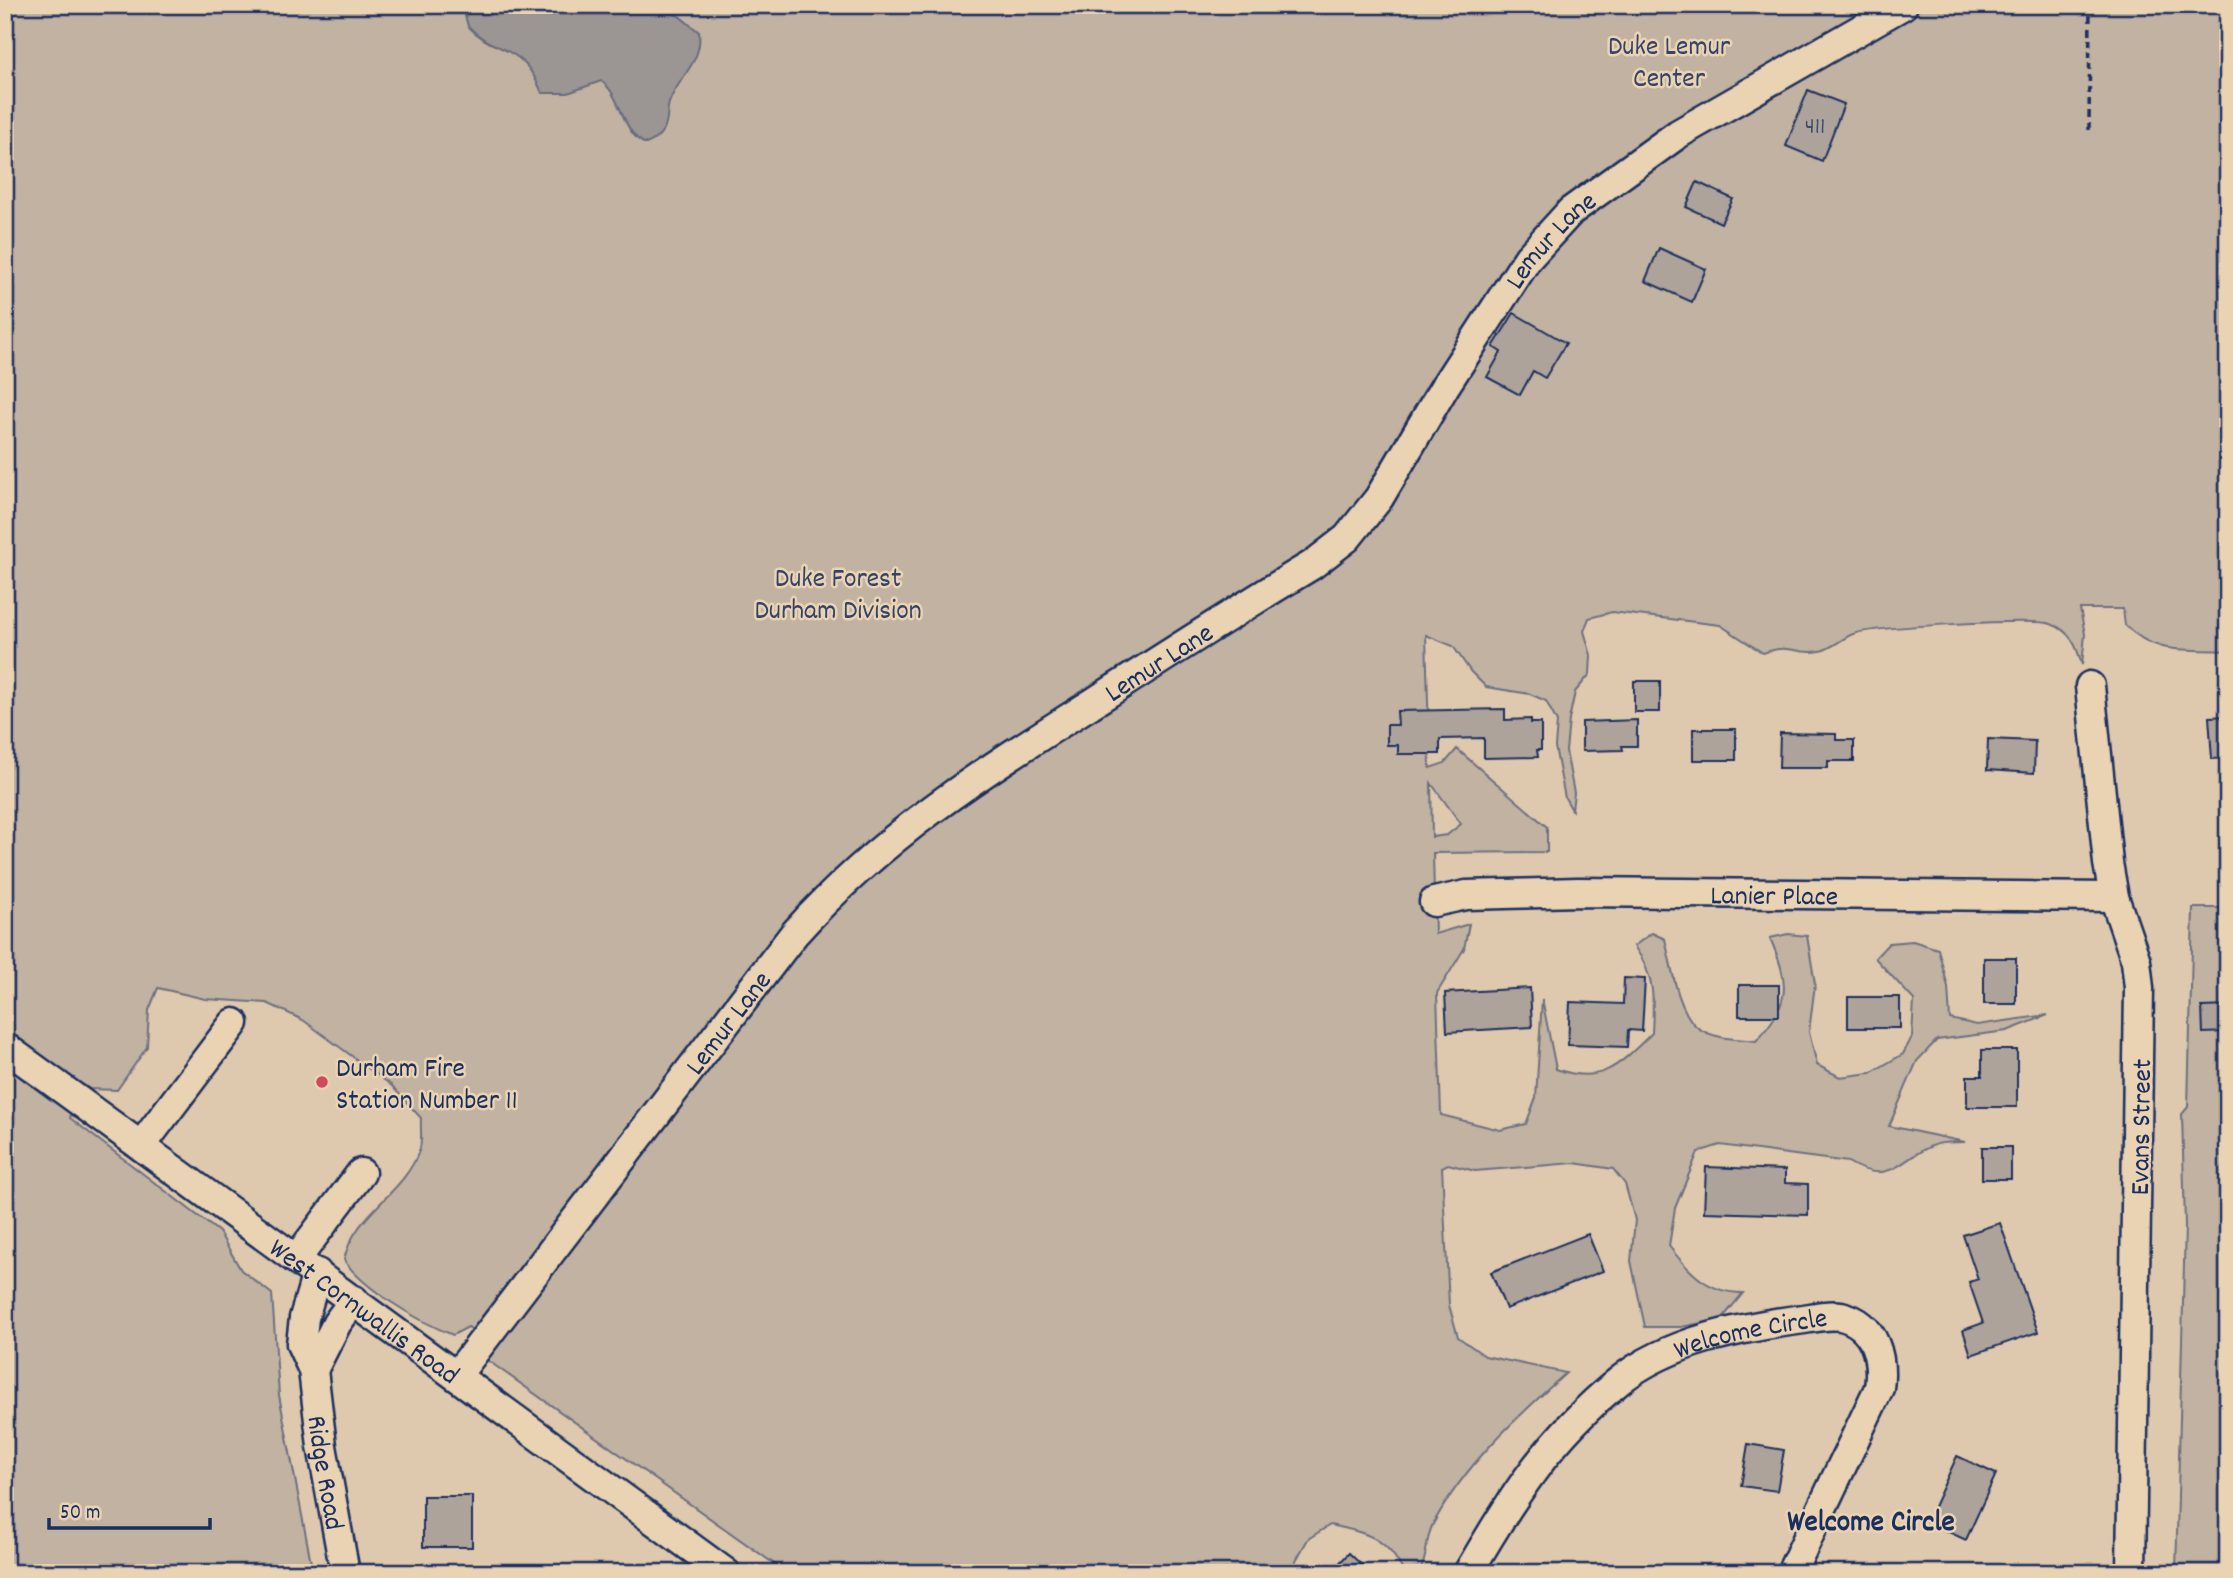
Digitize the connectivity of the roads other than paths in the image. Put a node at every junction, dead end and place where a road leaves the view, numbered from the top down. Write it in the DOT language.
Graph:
graph roads {
  1 [pos="1903,5"];
  2 [pos="2090,686"];
  3 [pos="2114,897"];
  4 [pos="1434,902"];
  5 [pos="234,1023"];
  6 [pos="5,1047"];
  7 [pos="141,1146"];
  8 [pos="361,1173"];
  9 [pos="307,1266"];
  10 [pos="354,1300"];
  11 [pos="313,1370"];
  12 [pos="456,1376"];
  13 [pos="345,1573"];
  14 [pos="726,1573"];
  15 [pos="1468,1573"];
  16 [pos="1791,1573"];
  17 [pos="2131,1573"];
  1 -- 12 [label="street, Lemur Lane"];
  2 -- 3 [label="street, Evans Street"];
  3 -- 4 [label="street, Lanier Place"];
  3 -- 17 [label="street, Evans Street"];
  5 -- 7 [label="street"];
  6 -- 7 [label="street, West Cornwallis Road"];
  7 -- 9 [label="street, West Cornwallis Road"];
  8 -- 9 [label="street"];
  9 -- 10 [label="street, West Cornwallis Road"];
  9 -- 11 [label="street, Ridge Road"];
  10 -- 11 [label="street"];
  10 -- 12 [label="street, West Cornwallis Road"];
  11 -- 13 [label="street, Ridge Road"];
  12 -- 14 [label="street, West Cornwallis Road"];
  15 -- 16 [label="street, Welcome Circle"];
}
